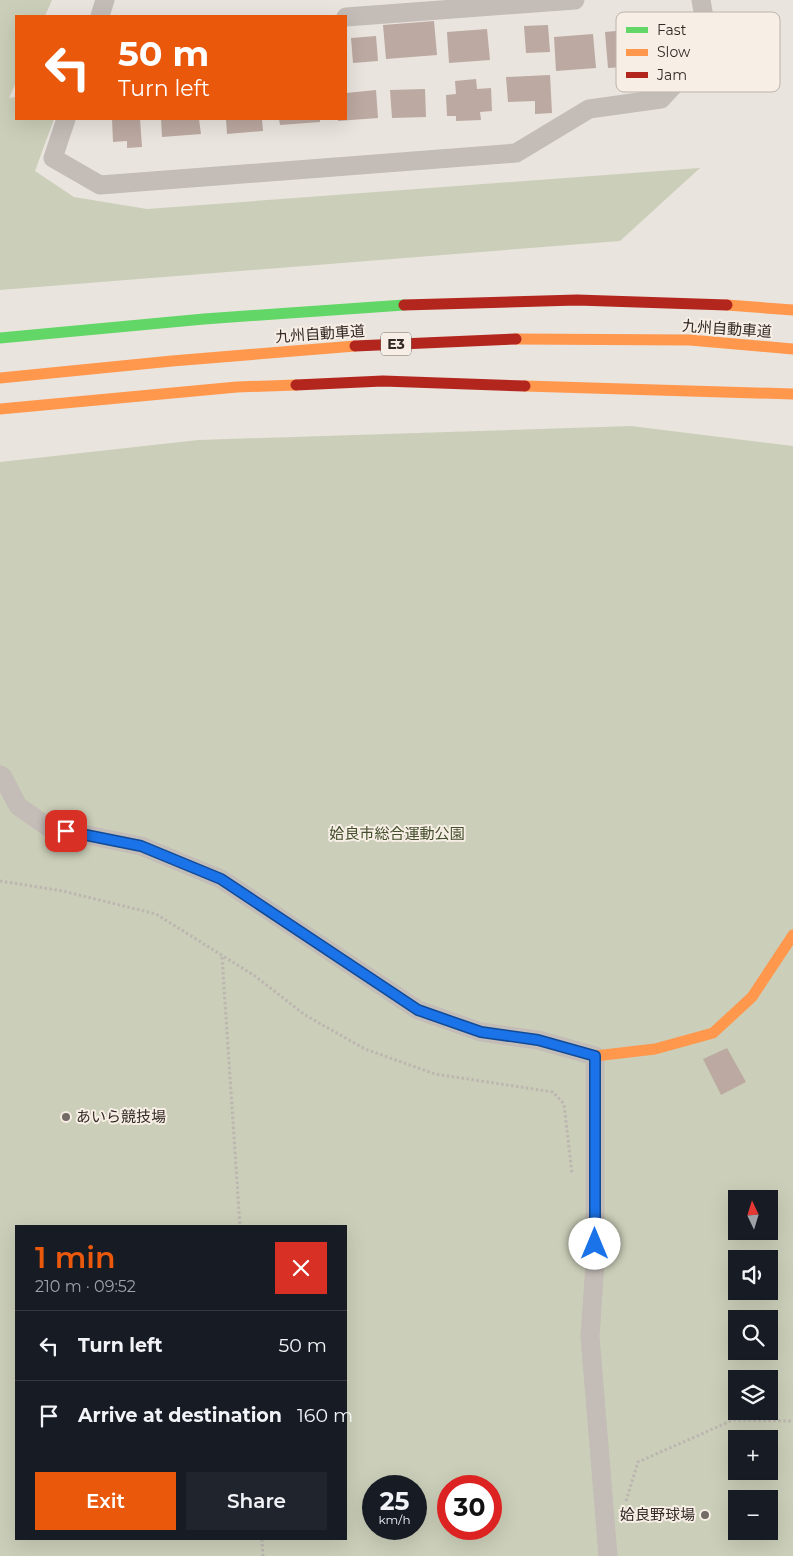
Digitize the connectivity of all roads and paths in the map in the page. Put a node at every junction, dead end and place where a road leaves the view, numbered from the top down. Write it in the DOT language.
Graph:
graph roads {
  1 [pos="105,0"];
  2 [pos="575,0"];
  3 [pos="518,2"];
  4 [pos="100,15"];
  5 [pos="347,17"];
  6 [pos="668,92"];
  7 [pos="66,120"];
  8 [pos="793,310"];
  9 [pos="0,338"];
  10 [pos="793,349"];
  11 [pos="0,378"];
  12 [pos="793,394"];
  13 [pos="0,409"];
  14 [pos="0,775"];
  15 [pos="0,881"];
  16 [pos="793,935"];
  17 [pos="222,957"];
  18 [pos="595,1056"];
  19 [pos="572,1179"];
  20 [pos="240,1225"];
  21 [pos="793,1422"];
  22 [pos="624,1509"];
  23 [pos="262,1540"];
  24 [pos="263,1556"];
  25 [pos="608,1556"];
  1 -- 4 [label="street"];
  2 -- 3 [label="street"];
  3 -- 5 [label="street"];
  6 -- 7 [label="street"];
  8 -- 9 [label="main road, 九州自動車道"];
  10 -- 11 [label="main road, 九州自動車道 / E3"];
  12 -- 13 [label="main road"];
  14 -- 18 [label="street"];
  15 -- 17 [label="path"];
  16 -- 18 [label="main road"];
  17 -- 19 [label="path"];
  17 -- 20 [label="path"];
  18 -- 25 [label="street"];
  21 -- 22 [label="path"];
  23 -- 24 [label="path"];
}
